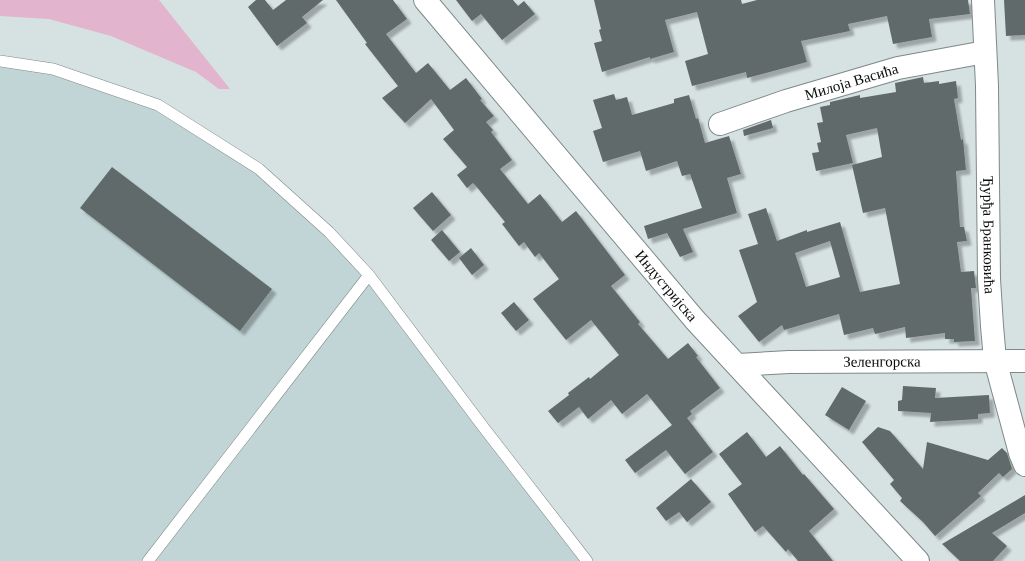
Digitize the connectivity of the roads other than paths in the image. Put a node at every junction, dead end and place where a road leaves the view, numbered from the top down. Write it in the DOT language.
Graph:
graph roads {
  1 [pos="425,0"];
  2 [pos="983,0"];
  3 [pos="985,52"];
  4 [pos="0,61"];
  5 [pos="720,124"];
  6 [pos="369,275"];
  7 [pos="995,360"];
  8 [pos="1025,361"];
  9 [pos="738,365"];
  10 [pos="1025,465"];
  11 [pos="148,561"];
  12 [pos="587,561"];
  13 [pos="918,561"];
  1 -- 9 [label="street, Индустријска"];
  2 -- 3 [label="street, Ђурђа Бранковића"];
  3 -- 5 [label="street, Милоја Васића"];
  3 -- 7 [label="street, Ђурђа Бранковића"];
  4 -- 6 [label="lane"];
  6 -- 11 [label="lane"];
  6 -- 12 [label="lane"];
  7 -- 8 [label="street, Зеленгорска"];
  7 -- 9 [label="street, Зеленгорска"];
  7 -- 10 [label="street, Ђурђа Бранковића"];
  9 -- 13 [label="street, Индустријска"];
}
